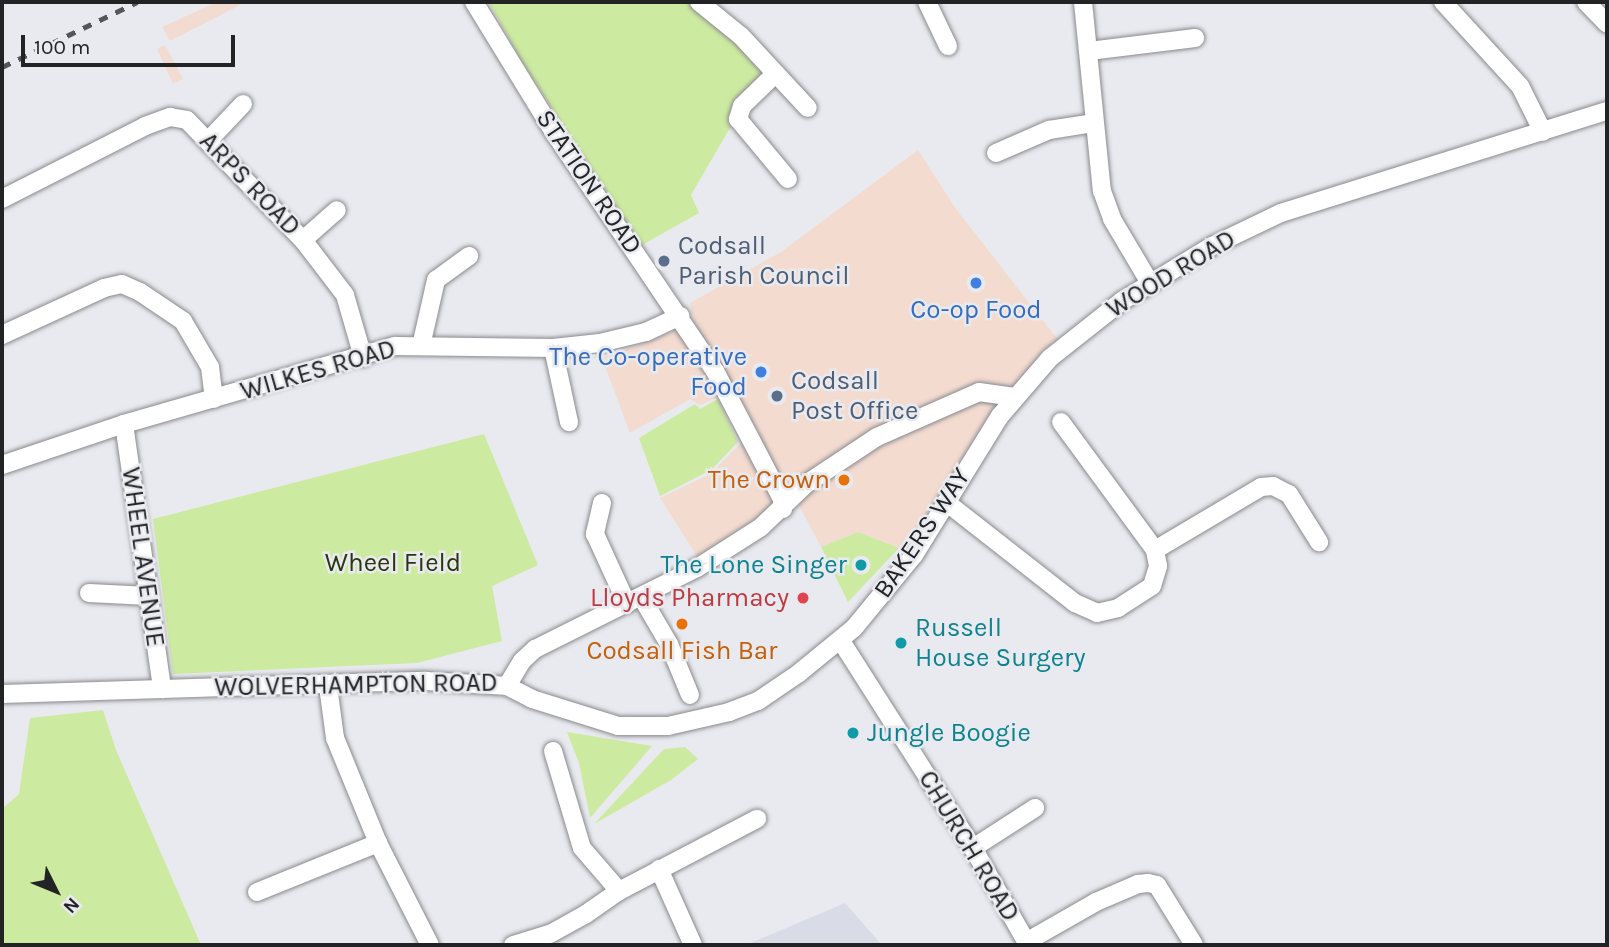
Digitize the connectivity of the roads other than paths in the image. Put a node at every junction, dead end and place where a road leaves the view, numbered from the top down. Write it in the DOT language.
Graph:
graph roads {
  1 [pos="474,2"];
  2 [pos="699,2"];
  3 [pos="927,2"];
  4 [pos="1083,2"];
  5 [pos="1443,2"];
  6 [pos="1586,2"];
  7 [pos="1607,24"];
  8 [pos="1195,38"];
  9 [pos="948,46"];
  10 [pos="1088,51"];
  11 [pos="775,74"];
  12 [pos="243,104"];
  13 [pos="808,108"];
  14 [pos="1607,111"];
  15 [pos="1094,123"];
  16 [pos="1543,132"];
  17 [pos="208,141"];
  18 [pos="996,153"];
  19 [pos="789,179"];
  20 [pos="2,200"];
  21 [pos="337,210"];
  22 [pos="303,240"];
  23 [pos="469,256"];
  24 [pos="1150,283"];
  25 [pos="680,316"];
  26 [pos="2,335"];
  27 [pos="421,346"];
  28 [pos="553,348"];
  29 [pos="363,357"];
  30 [pos="1016,397"];
  31 [pos="214,399"];
  32 [pos="569,422"];
  33 [pos="1061,422"];
  34 [pos="124,424"];
  35 [pos="2,465"];
  36 [pos="946,502"];
  37 [pos="603,503"];
  38 [pos="783,509"];
  39 [pos="1319,542"];
  40 [pos="1155,550"];
  41 [pos="89,593"];
  42 [pos="149,596"];
  43 [pos="635,601"];
  44 [pos="841,641"];
  45 [pos="328,686"];
  46 [pos="507,686"];
  47 [pos="162,689"];
  48 [pos="2,694"];
  49 [pos="690,695"];
  50 [pos="553,751"];
  51 [pos="1035,808"];
  52 [pos="757,819"];
  53 [pos="378,843"];
  54 [pos="973,848"];
  55 [pos="659,869"];
  56 [pos="619,891"];
  57 [pos="257,892"];
  58 [pos="1027,943"];
  59 [pos="430,945"];
  60 [pos="513,945"];
  61 [pos="693,945"];
  62 [pos="1194,945"];
  1 -- 25 [label="street, STATION ROAD"];
  2 -- 11 [label="street"];
  3 -- 9 [label="street"];
  4 -- 10 [label="street"];
  5 -- 16 [label="street"];
  6 -- 7 [label="street"];
  8 -- 10 [label="street"];
  10 -- 15 [label="street"];
  11 -- 13 [label="street"];
  11 -- 19 [label="street"];
  12 -- 17 [label="street"];
  14 -- 16 [label="street, WOOD ROAD"];
  15 -- 18 [label="street"];
  15 -- 24 [label="street"];
  16 -- 24 [label="street, WOOD ROAD"];
  17 -- 20 [label="street, ARPS ROAD"];
  17 -- 22 [label="street, ARPS ROAD"];
  21 -- 22 [label="street"];
  22 -- 29 [label="street, ARPS ROAD"];
  23 -- 27 [label="street"];
  24 -- 30 [label="street, WOOD ROAD"];
  25 -- 28 [label="street, WILKES ROAD"];
  25 -- 38 [label="street, STATION ROAD"];
  26 -- 31 [label="street"];
  27 -- 28 [label="street, WILKES ROAD"];
  27 -- 29 [label="street, WILKES ROAD"];
  28 -- 32 [label="street"];
  29 -- 31 [label="street, WILKES ROAD"];
  30 -- 36 [label="street, BAKERS WAY"];
  30 -- 38 [label="street"];
  31 -- 34 [label="street, WILKES ROAD"];
  33 -- 40 [label="street"];
  34 -- 35 [label="street, WILKES ROAD"];
  34 -- 42 [label="street, WHEEL AVENUE"];
  36 -- 40 [label="street"];
  36 -- 44 [label="street, BAKERS WAY"];
  37 -- 43 [label="street"];
  38 -- 43 [label="street, WOLVERHAMPTON ROAD"];
  39 -- 40 [label="street"];
  41 -- 42 [label="street"];
  42 -- 47 [label="street, WHEEL AVENUE"];
  43 -- 46 [label="street, WOLVERHAMPTON ROAD"];
  43 -- 49 [label="street"];
  44 -- 46 [label="street, BAKERS WAY"];
  44 -- 54 [label="street, CHURCH ROAD"];
  45 -- 46 [label="street, WOLVERHAMPTON ROAD"];
  45 -- 47 [label="street, WOLVERHAMPTON ROAD"];
  45 -- 53 [label="street"];
  47 -- 48 [label="street, WOLVERHAMPTON ROAD"];
  50 -- 56 [label="street"];
  51 -- 54 [label="street"];
  52 -- 55 [label="street"];
  53 -- 57 [label="street"];
  53 -- 59 [label="street"];
  54 -- 58 [label="street, CHURCH ROAD"];
  55 -- 56 [label="street"];
  55 -- 61 [label="street"];
  56 -- 60 [label="street"];
  58 -- 62 [label="street"];
}
